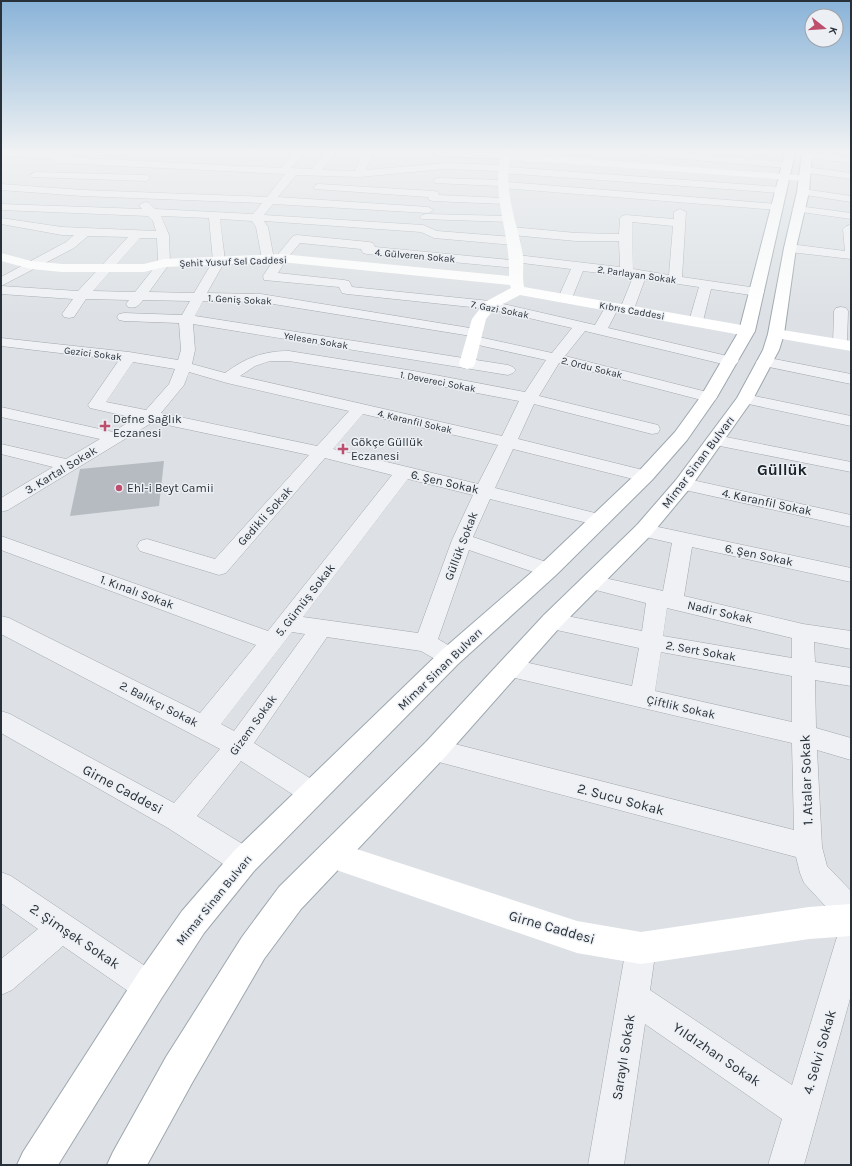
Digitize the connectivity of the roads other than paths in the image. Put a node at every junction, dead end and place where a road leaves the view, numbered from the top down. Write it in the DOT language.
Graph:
graph roads {
  1 [pos="146,207"];
  2 [pos="263,207"];
  3 [pos="352,207"];
  4 [pos="430,207"];
  5 [pos="506,207"];
  6 [pos="783,207"];
  7 [pos="792,207"];
  8 [pos="839,207"];
  9 [pos="4,210"];
  10 [pos="151,212"];
  11 [pos="427,214"];
  12 [pos="214,215"];
  13 [pos="851,216"];
  14 [pos="256,218"];
  15 [pos="1,220"];
  16 [pos="377,225"];
  17 [pos="423,229"];
  18 [pos="849,229"];
  19 [pos="512,231"];
  20 [pos="85,232"];
  21 [pos="577,233"];
  22 [pos="137,234"];
  23 [pos="163,235"];
  24 [pos="625,238"];
  25 [pos="368,248"];
  26 [pos="790,248"];
  27 [pos="851,250"];
  28 [pos="851,255"];
  29 [pos="1,257"];
  30 [pos="275,258"];
  31 [pos="219,261"];
  32 [pos="517,261"];
  33 [pos="164,263"];
  34 [pos="31,265"];
  35 [pos="359,265"];
  36 [pos="575,265"];
  37 [pos="106,267"];
  38 [pos="634,273"];
  39 [pos="269,276"];
  40 [pos="675,280"];
  41 [pos="1,282"];
  42 [pos="344,284"];
  43 [pos="706,284"];
  44 [pos="516,286"];
  45 [pos="1,290"];
  46 [pos="757,292"];
  47 [pos="82,295"];
  48 [pos="139,296"];
  49 [pos="197,298"];
  50 [pos="261,298"];
  51 [pos="565,298"];
  52 [pos="490,305"];
  53 [pos="612,307"];
  54 [pos="627,309"];
  55 [pos="841,311"];
  56 [pos="69,314"];
  57 [pos="186,319"];
  58 [pos="696,321"];
  59 [pos="581,327"];
  60 [pos="599,331"];
  61 [pos="747,331"];
  62 [pos="776,334"];
  63 [pos="475,337"];
  64 [pos="1,342"];
  65 [pos="846,345"];
  66 [pos="516,348"];
  67 [pos="129,357"];
  68 [pos="555,358"];
  69 [pos="731,361"];
  70 [pos="764,362"];
  71 [pos="466,364"];
  72 [pos="184,366"];
  73 [pos="508,370"];
  74 [pos="227,378"];
  75 [pos="851,378"];
  76 [pos="500,393"];
  77 [pos="709,397"];
  78 [pos="529,398"];
  79 [pos="744,399"];
  80 [pos="359,409"];
  81 [pos="1,412"];
  82 [pos="149,417"];
  83 [pos="851,420"];
  84 [pos="652,428"];
  85 [pos="114,438"];
  86 [pos="716,440"];
  87 [pos="508,442"];
  88 [pos="1,449"];
  89 [pos="322,452"];
  90 [pos="68,465"];
  91 [pos="851,467"];
  92 [pos="403,473"];
  93 [pos="646,476"];
  94 [pos="683,484"];
  95 [pos="484,491"];
  96 [pos="1,506"];
  97 [pos="600,520"];
  98 [pos="851,521"];
  99 [pos="644,530"];
  100 [pos="683,539"];
  101 [pos="462,540"];
  102 [pos="1,543"];
  103 [pos="147,546"];
  104 [pos="548,570"];
  105 [pos="851,576"];
  106 [pos="590,582"];
  107 [pos="665,599"];
  108 [pos="552,621"];
  109 [pos="288,623"];
  110 [pos="1,624"];
  111 [pos="322,627"];
  112 [pos="803,632"];
  113 [pos="851,640"];
  114 [pos="272,642"];
  115 [pos="651,642"];
  116 [pos="426,644"];
  117 [pos="450,657"];
  118 [pos="511,668"];
  119 [pos="803,670"];
  120 [pos="851,677"];
  121 [pos="642,698"];
  122 [pos="1,721"];
  123 [pos="204,727"];
  124 [pos="804,735"];
  125 [pos="238,746"];
  126 [pos="851,749"];
  127 [pos="435,750"];
  128 [pos="312,793"];
  129 [pos="178,819"];
  130 [pos="808,847"];
  131 [pos="332,855"];
  132 [pos="244,861"];
  133 [pos="1,886"];
  134 [pos="851,913"];
  135 [pos="851,920"];
  136 [pos="63,927"];
  137 [pos="851,940"];
  138 [pos="641,948"];
  139 [pos="1,979"];
  140 [pos="149,987"];
  141 [pos="633,996"];
  142 [pos="802,1112"];
  143 [pos="609,1163"];
  144 [pos="36,1165"];
  145 [pos="126,1165"];
  146 [pos="786,1165"];
  1 -- 10 [label="street"];
  2 -- 14 [label="street"];
  3 -- 11 [label="street"];
  4 -- 11 [label="street"];
  5 -- 19 [label="main road"];
  6 -- 46 [label="main road, Mimar Sinan Bulvarı"];
  7 -- 26 [label="main road, Mimar Sinan Bulvarı"];
  8 -- 13 [label="street"];
  9 -- 10 [label="street"];
  10 -- 12 [label="street"];
  10 -- 23 [label="street"];
  11 -- 17 [label="street"];
  11 -- 19 [label="street"];
  12 -- 14 [label="street"];
  12 -- 31 [label="street"];
  14 -- 16 [label="street"];
  14 -- 30 [label="street"];
  15 -- 20 [label="street"];
  16 -- 17 [label="street"];
  16 -- 25 [label="street"];
  17 -- 19 [label="street"];
  18 -- 27 [label="street"];
  19 -- 21 [label="street"];
  19 -- 32 [label="main road"];
  20 -- 22 [label="street"];
  20 -- 34 [label="street"];
  21 -- 24 [label="street"];
  21 -- 36 [label="street"];
  22 -- 23 [label="street"];
  22 -- 37 [label="street"];
  23 -- 33 [label="street"];
  24 -- 38 [label="street"];
  24 -- 40 [label="street"];
  25 -- 30 [label="street, 4. Gülveren Sokak"];
  25 -- 32 [label="street, 4. Gülveren Sokak"];
  25 -- 35 [label="street"];
  26 -- 28 [label="street"];
  26 -- 62 [label="main road, Mimar Sinan Bulvarı"];
  29 -- 34 [label="main road, Şehit Yusuf Sel Caddesi"];
  30 -- 31 [label="main road, Şehit Yusuf Sel Caddesi"];
  30 -- 35 [label="main road, Şehit Yusuf Sel Caddesi"];
  30 -- 39 [label="street"];
  31 -- 33 [label="main road, Şehit Yusuf Sel Caddesi"];
  31 -- 49 [label="street"];
  32 -- 36 [label="street, 2. Parlayan Sokak"];
  32 -- 44 [label="main road"];
  33 -- 37 [label="main road, Şehit Yusuf Sel Caddesi"];
  33 -- 48 [label="street"];
  34 -- 37 [label="main road, Şehit Yusuf Sel Caddesi"];
  34 -- 41 [label="street"];
  35 -- 42 [label="street"];
  35 -- 44 [label="main road, Şehit Yusuf Sel Caddesi"];
  36 -- 38 [label="street, 2. Parlayan Sokak"];
  36 -- 51 [label="street"];
  37 -- 47 [label="street"];
  38 -- 40 [label="street, 2. Parlayan Sokak"];
  38 -- 54 [label="street"];
  39 -- 42 [label="street, 7. Gazi Sokak"];
  39 -- 50 [label="street"];
  40 -- 43 [label="street, 2. Parlayan Sokak"];
  42 -- 52 [label="street, 7. Gazi Sokak"];
  43 -- 46 [label="street, 2. Parlayan Sokak"];
  43 -- 58 [label="street"];
  44 -- 51 [label="main road, Kıbrıs Caddesi"];
  44 -- 52 [label="main road"];
  45 -- 47 [label="street, 1. Geniş Sokak"];
  46 -- 61 [label="main road, Mimar Sinan Bulvarı"];
  47 -- 48 [label="street, 1. Geniş Sokak"];
  47 -- 56 [label="street"];
  48 -- 49 [label="street, 1. Geniş Sokak"];
  48 -- 57 [label="street, Yelesen Sokak"];
  49 -- 50 [label="street, 1. Geniş Sokak"];
  49 -- 57 [label="street"];
  50 -- 63 [label="street, 1. Geniş Sokak"];
  51 -- 53 [label="main road, Kıbrıs Caddesi"];
  52 -- 59 [label="street, 7. Gazi Sokak"];
  52 -- 63 [label="main road"];
  53 -- 54 [label="main road, Kıbrıs Caddesi"];
  53 -- 60 [label="street"];
  54 -- 58 [label="main road, Kıbrıs Caddesi"];
  55 -- 65 [label="street"];
  57 -- 71 [label="street, Yelesen Sokak"];
  57 -- 72 [label="street, 3. Kartal Sokak"];
  58 -- 61 [label="main road, Kıbrıs Caddesi"];
  59 -- 60 [label="street, 7. Gazi Sokak"];
  59 -- 68 [label="street, Güllük Sokak"];
  60 -- 69 [label="street, 7. Gazi Sokak"];
  61 -- 69 [label="main road, Mimar Sinan Bulvarı"];
  62 -- 65 [label="main road"];
  62 -- 70 [label="main road, Mimar Sinan Bulvarı"];
  63 -- 66 [label="street, 2. Ordu Sokak"];
  63 -- 71 [label="main road"];
  64 -- 67 [label="street, Gezici Sokak"];
  66 -- 68 [label="street, 2. Ordu Sokak"];
  66 -- 73 [label="street"];
  67 -- 72 [label="street, Gezici Sokak"];
  67 -- 82 [label="street, 6. Şen Sokak"];
  68 -- 77 [label="street, 2. Ordu Sokak"];
  68 -- 78 [label="street, Güllük Sokak"];
  69 -- 77 [label="main road, Mimar Sinan Bulvarı"];
  70 -- 75 [label="street"];
  70 -- 79 [label="main road, Mimar Sinan Bulvarı"];
  71 -- 73 [label="street, Yelesen Sokak"];
  72 -- 74 [label="street, 4. Karanfil Sokak"];
  72 -- 82 [label="street, 3. Kartal Sokak"];
  73 -- 76 [label="street"];
  74 -- 76 [label="street, 1. Devereci Sokak"];
  74 -- 80 [label="street, 4. Karanfil Sokak"];
  76 -- 78 [label="street, 1. Devereci Sokak"];
  77 -- 93 [label="main road, Mimar Sinan Bulvarı"];
  78 -- 84 [label="street, 1. Devereci Sokak"];
  78 -- 87 [label="street, Güllük Sokak"];
  79 -- 83 [label="street"];
  79 -- 86 [label="main road, Mimar Sinan Bulvarı"];
  80 -- 87 [label="street, 4. Karanfil Sokak"];
  80 -- 89 [label="street, Gedikli Sokak"];
  81 -- 85 [label="street"];
  82 -- 85 [label="street, 3. Kartal Sokak"];
  82 -- 89 [label="street, 6. Şen Sokak"];
  85 -- 90 [label="street, 3. Kartal Sokak"];
  86 -- 91 [label="street"];
  86 -- 94 [label="main road, Mimar Sinan Bulvarı"];
  87 -- 93 [label="street, 4. Karanfil Sokak"];
  87 -- 95 [label="street, Güllük Sokak"];
  88 -- 90 [label="street"];
  89 -- 92 [label="street, 6. Şen Sokak"];
  89 -- 103 [label="street, Gedikli Sokak"];
  90 -- 96 [label="street, 3. Kartal Sokak"];
  92 -- 95 [label="street, 6. Şen Sokak"];
  92 -- 109 [label="street, 5. Gümüş Sokak"];
  93 -- 97 [label="main road, Mimar Sinan Bulvarı"];
  94 -- 98 [label="street, 4. Karanfil Sokak"];
  94 -- 99 [label="main road, Mimar Sinan Bulvarı"];
  95 -- 97 [label="street, 6. Şen Sokak"];
  95 -- 101 [label="street, Güllük Sokak"];
  97 -- 104 [label="main road, Mimar Sinan Bulvarı"];
  99 -- 100 [label="street, 6. Şen Sokak"];
  99 -- 106 [label="main road, Mimar Sinan Bulvarı"];
  100 -- 105 [label="street, 6. Şen Sokak"];
  100 -- 107 [label="street"];
  101 -- 104 [label="street"];
  101 -- 116 [label="street, Güllük Sokak"];
  102 -- 114 [label="street, 1. Kınalı Sokak"];
  104 -- 117 [label="main road, Mimar Sinan Bulvarı"];
  106 -- 107 [label="street, Nadir Sokak"];
  106 -- 108 [label="main road, Mimar Sinan Bulvarı"];
  107 -- 112 [label="street, Nadir Sokak"];
  107 -- 115 [label="street"];
  108 -- 115 [label="street, 2. Sert Sokak"];
  108 -- 118 [label="main road, Mimar Sinan Bulvarı"];
  109 -- 111 [label="street"];
  109 -- 114 [label="street, 5. Gümüş Sokak"];
  110 -- 123 [label="street, 2. Balıkçı Sokak"];
  111 -- 116 [label="street"];
  111 -- 125 [label="street, Gizem Sokak"];
  112 -- 113 [label="street, Nadir Sokak"];
  112 -- 119 [label="street, 1. Atalar Sokak"];
  114 -- 123 [label="street, 5. Gümüş Sokak"];
  115 -- 119 [label="street, 2. Sert Sokak"];
  115 -- 121 [label="street"];
  116 -- 117 [label="street"];
  117 -- 128 [label="main road, Mimar Sinan Bulvarı"];
  118 -- 121 [label="street, Çiftlik Sokak"];
  118 -- 127 [label="main road, Mimar Sinan Bulvarı"];
  119 -- 120 [label="street, 2. Sert Sokak"];
  119 -- 124 [label="street, 1. Atalar Sokak"];
  121 -- 124 [label="street, Çiftlik Sokak"];
  122 -- 129 [label="street, Girne Caddesi"];
  123 -- 125 [label="street, 2. Balıkçı Sokak"];
  124 -- 126 [label="street, Çiftlik Sokak"];
  124 -- 130 [label="street, 1. Atalar Sokak"];
  125 -- 128 [label="street, 2. Balıkçı Sokak"];
  125 -- 129 [label="street, Gizem Sokak"];
  127 -- 130 [label="street, 2. Sucu Sokak"];
  127 -- 131 [label="main road, Mimar Sinan Bulvarı"];
  128 -- 132 [label="main road, Mimar Sinan Bulvarı"];
  129 -- 132 [label="street, Girne Caddesi"];
  130 -- 134 [label="street, 1. Atalar Sokak"];
  131 -- 138 [label="main road, Girne Caddesi"];
  131 -- 145 [label="main road, Mimar Sinan Bulvarı"];
  132 -- 140 [label="main road, Mimar Sinan Bulvarı"];
  133 -- 136 [label="street, 2. Şimşek Sokak"];
  135 -- 138 [label="main road, Girne Caddesi"];
  136 -- 139 [label="street"];
  136 -- 140 [label="street, 2. Şimşek Sokak"];
  137 -- 142 [label="street, 4. Selvi Sokak"];
  138 -- 141 [label="street, Saraylı Sokak"];
  140 -- 144 [label="main road, Mimar Sinan Bulvarı"];
  141 -- 142 [label="street, Yıldızhan Sokak"];
  141 -- 143 [label="street, Saraylı Sokak"];
  142 -- 146 [label="street, 4. Selvi Sokak"];
}
